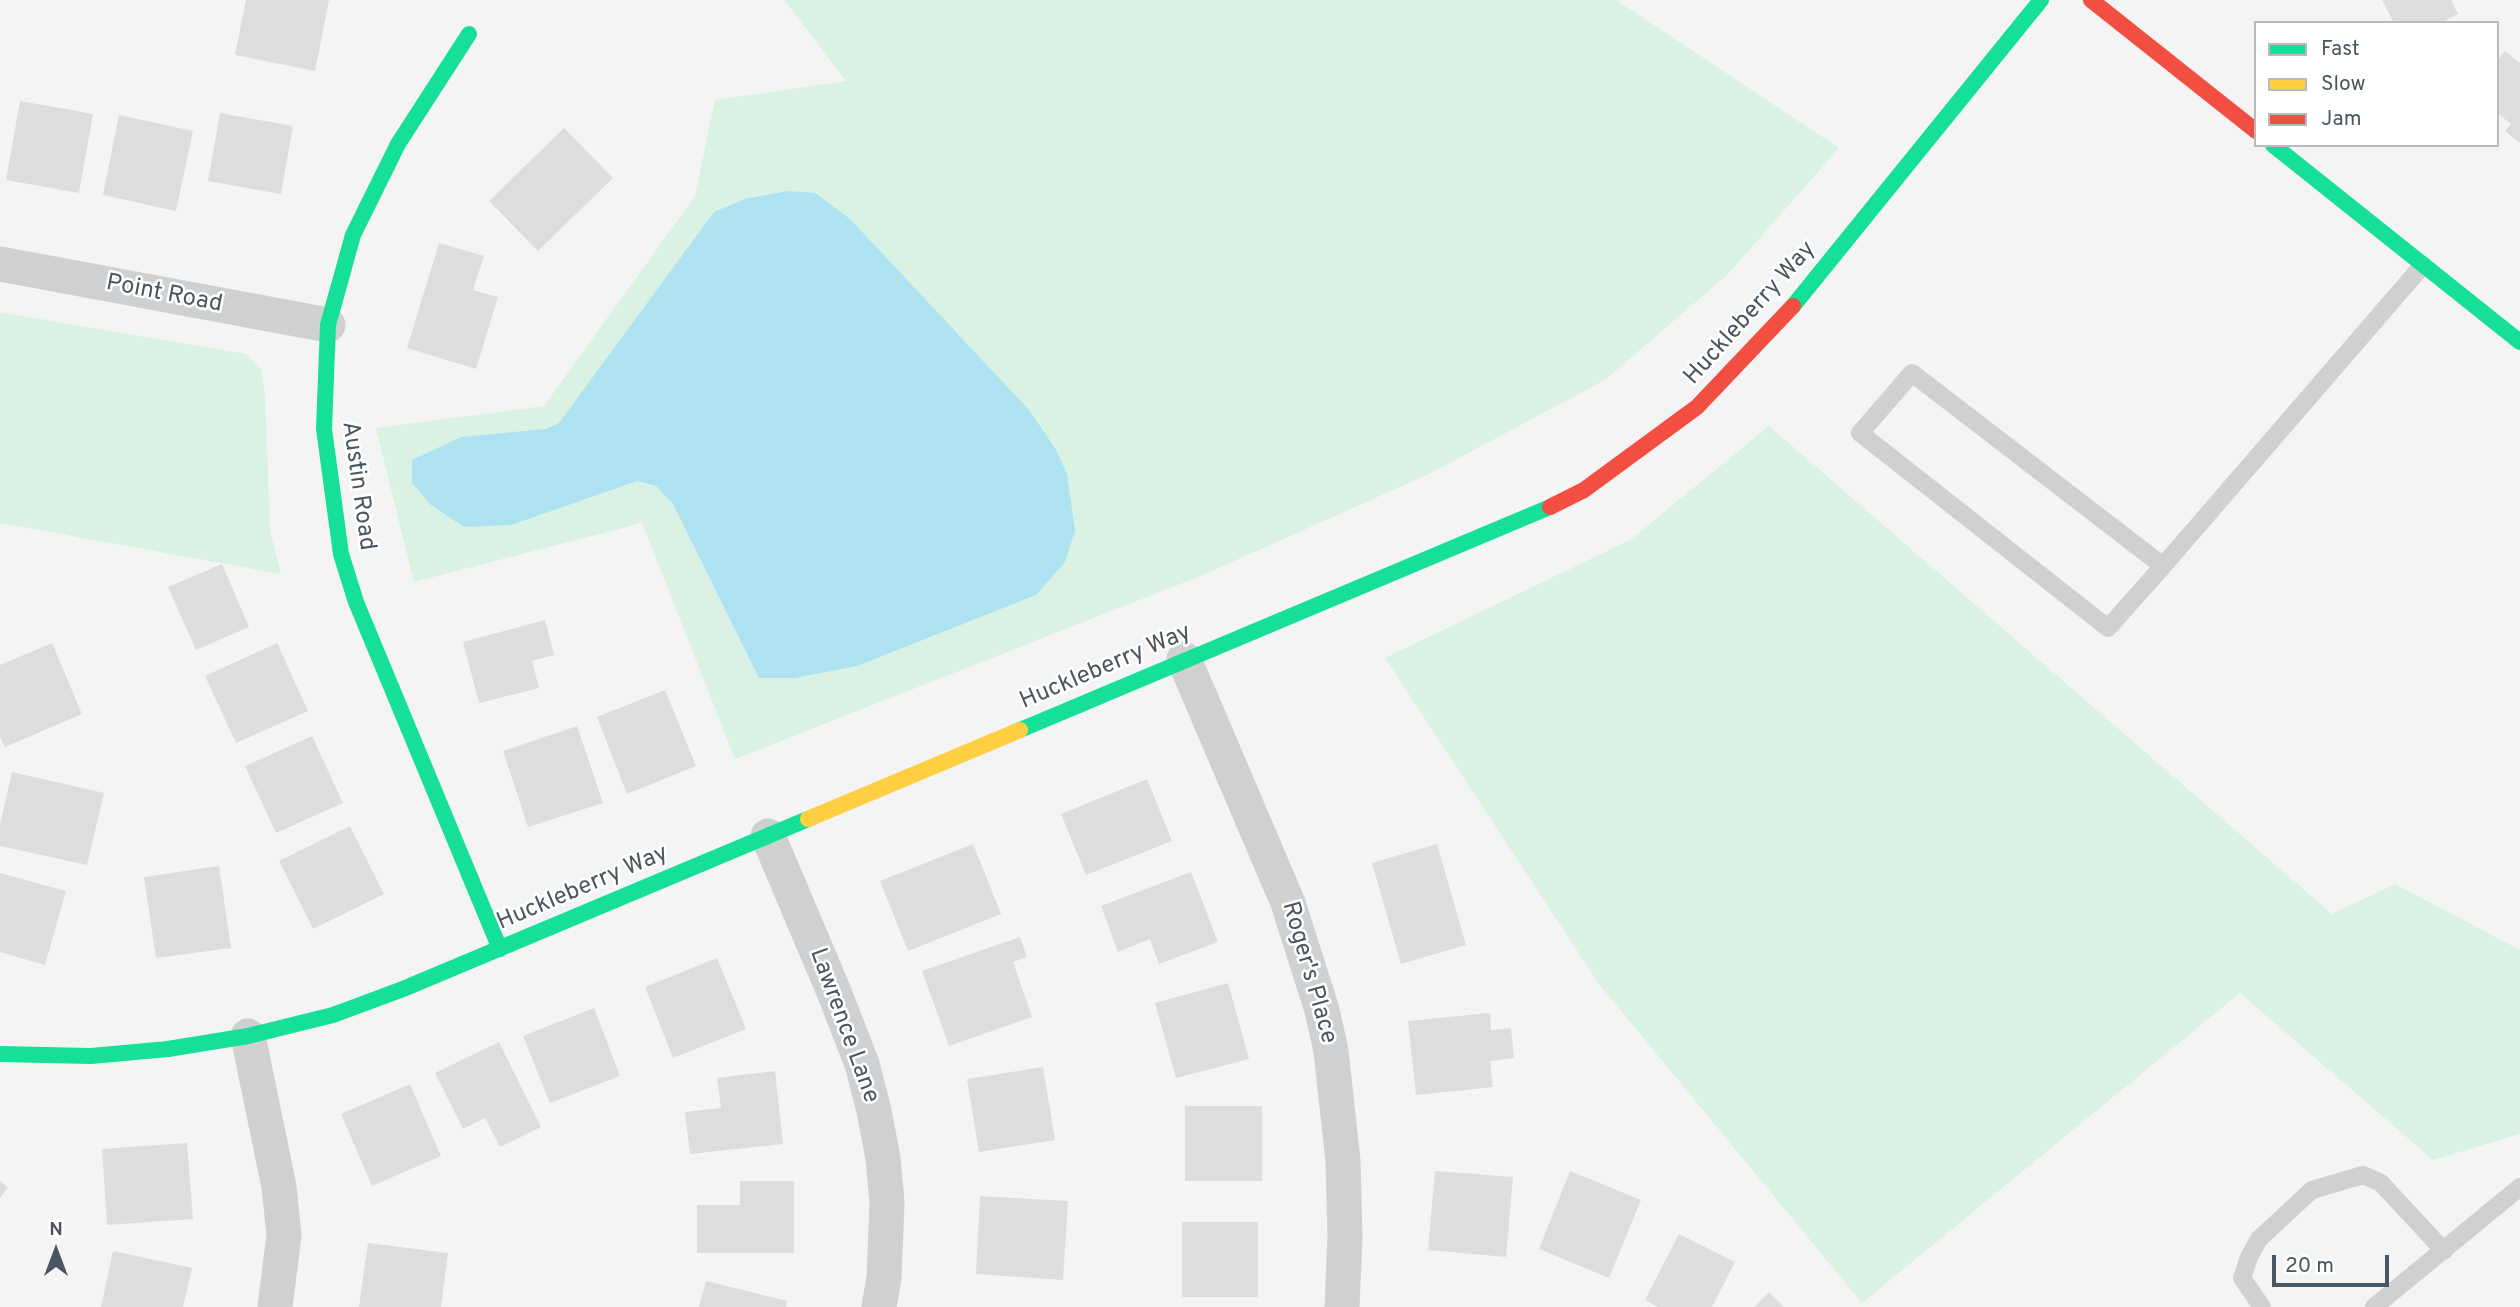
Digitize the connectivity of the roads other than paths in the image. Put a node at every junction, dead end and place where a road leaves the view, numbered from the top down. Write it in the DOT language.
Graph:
graph roads {
  1 [pos="2041,0"];
  2 [pos="2091,0"];
  3 [pos="469,34"];
  4 [pos="2254,129"];
  5 [pos="2276,147"];
  6 [pos="0,264"];
  7 [pos="2423,265"];
  8 [pos="328,325"];
  9 [pos="2520,342"];
  10 [pos="2163,566"];
  11 [pos="1184,660"];
  12 [pos="768,836"];
  13 [pos="500,948"];
  14 [pos="248,1036"];
  15 [pos="0,1055"];
  16 [pos="2520,1187"];
  17 [pos="2444,1251"];
  18 [pos="275,1307"];
  19 [pos="879,1307"];
  20 [pos="1342,1307"];
  21 [pos="2262,1307"];
  22 [pos="2374,1307"];
  1 -- 11 [label="street, Huckleberry Way"];
  2 -- 4 [label="street"];
  3 -- 8 [label="street, Austin Road"];
  5 -- 7 [label="street"];
  6 -- 8 [label="street, Point Road"];
  7 -- 9 [label="street"];
  7 -- 10 [label="lane"];
  8 -- 13 [label="street, Austin Road"];
  10 -- 10 [label="lane"];
  11 -- 12 [label="street, Huckleberry Way"];
  11 -- 20 [label="street, Roger's Place"];
  12 -- 13 [label="street, Huckleberry Way"];
  12 -- 19 [label="street, Lawrence Lane"];
  13 -- 14 [label="street, Huckleberry Way"];
  14 -- 15 [label="street, Huckleberry Way"];
  14 -- 18 [label="street"];
  16 -- 17 [label="lane"];
  17 -- 21 [label="lane"];
  17 -- 22 [label="lane"];
}
